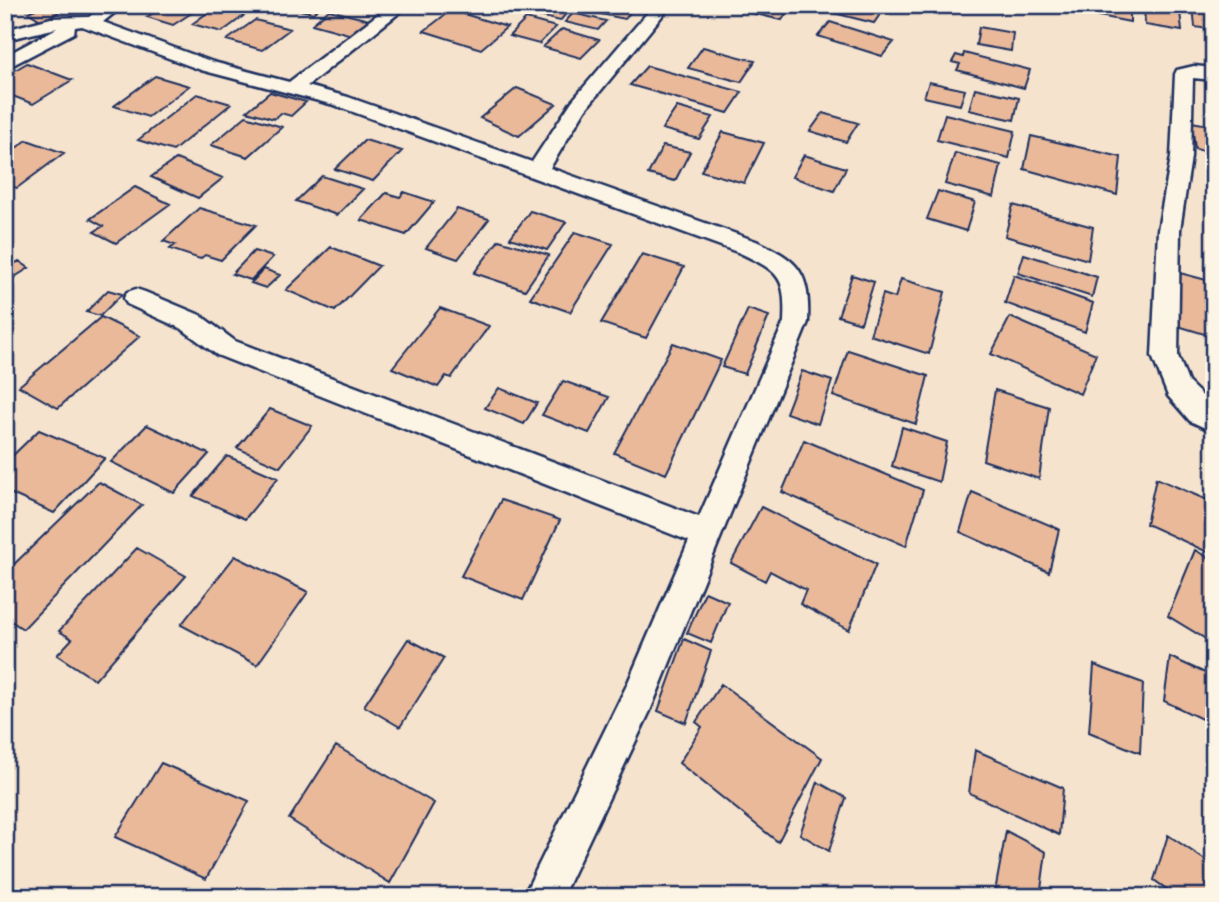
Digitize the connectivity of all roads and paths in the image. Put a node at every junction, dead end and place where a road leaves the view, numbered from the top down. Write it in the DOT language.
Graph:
graph roads {
  1 [pos="116,5"];
  2 [pos="401,5"];
  3 [pos="663,5"];
  4 [pos="88,23"];
  5 [pos="5,35"];
  6 [pos="5,64"];
  7 [pos="1214,74"];
  8 [pos="293,88"];
  9 [pos="537,173"];
  10 [pos="136,298"];
  11 [pos="1214,421"];
  12 [pos="707,534"];
  13 [pos="547,894"];
  1 -- 4 [label="street"];
  2 -- 8 [label="street"];
  3 -- 9 [label="street"];
  4 -- 5 [label="street"];
  4 -- 6 [label="street"];
  4 -- 8 [label="street"];
  7 -- 11 [label="street"];
  8 -- 9 [label="street"];
  9 -- 12 [label="street"];
  10 -- 12 [label="street"];
  12 -- 13 [label="street"];
}
